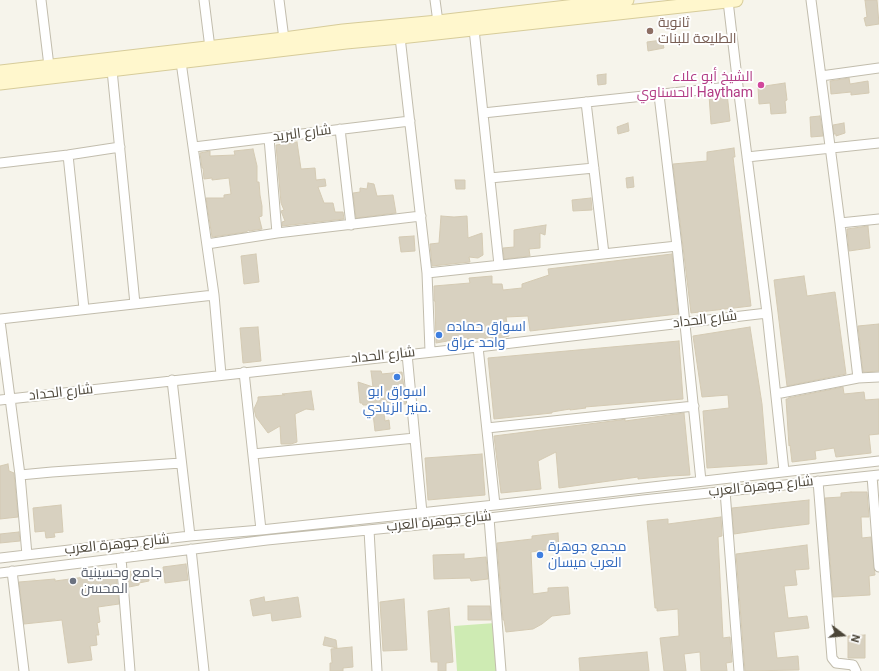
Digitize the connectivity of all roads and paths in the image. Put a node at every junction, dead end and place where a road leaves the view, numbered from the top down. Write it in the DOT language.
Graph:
graph roads {
  1 [pos="40,0"];
  2 [pos="204,0"];
  3 [pos="279,0"];
  4 [pos="435,0"];
  5 [pos="628,0"];
  6 [pos="732,0"];
  7 [pos="810,0"];
  8 [pos="594,2"];
  9 [pos="438,22"];
  10 [pos="474,29"];
  11 [pos="344,36"];
  12 [pos="400,37"];
  13 [pos="284,39"];
  14 [pos="317,40"];
  15 [pos="210,48"];
  16 [pos="181,62"];
  17 [pos="50,66"];
  18 [pos="879,68"];
  19 [pos="112,70"];
  20 [pos="0,72"];
  21 [pos="821,76"];
  22 [pos="0,83"];
  23 [pos="738,86"];
  24 [pos="659,95"];
  25 [pos="586,102"];
  26 [pos="483,113"];
  27 [pos="410,121"];
  28 [pos="340,130"];
  29 [pos="269,138"];
  30 [pos="879,143"];
  31 [pos="120,147"];
  32 [pos="194,147"];
  33 [pos="830,148"];
  34 [pos="68,155"];
  35 [pos="747,157"];
  36 [pos="0,163"];
  37 [pos="594,168"];
  38 [pos="490,178"];
  39 [pos="421,216"];
  40 [pos="879,219"];
  41 [pos="840,222"];
  42 [pos="351,225"];
  43 [pos="277,233"];
  44 [pos="207,244"];
  45 [pos="677,246"];
  46 [pos="604,254"];
  47 [pos="499,265"];
  48 [pos="427,273"];
  49 [pos="214,296"];
  50 [pos="135,304"];
  51 [pos="84,309"];
  52 [pos="767,313"];
  53 [pos="0,320"];
  54 [pos="685,322"];
  55 [pos="478,347"];
  56 [pos="430,351"];
  57 [pos="407,354"];
  58 [pos="244,372"];
  59 [pos="221,375"];
  60 [pos="879,377"];
  61 [pos="858,378"];
  62 [pos="172,380"];
  63 [pos="776,394"];
  64 [pos="5,399"];
  65 [pos="694,406"];
  66 [pos="487,428"];
  67 [pos="415,438"];
  68 [pos="253,454"];
  69 [pos="879,461"];
  70 [pos="181,463"];
  71 [pos="784,471"];
  72 [pos="20,475"];
  73 [pos="876,476"];
  74 [pos="701,481"];
  75 [pos="818,481"];
  76 [pos="725,491"];
  77 [pos="495,505"];
  78 [pos="422,513"];
  79 [pos="490,518"];
  80 [pos="261,530"];
  81 [pos="369,530"];
  82 [pos="190,536"];
  83 [pos="191,549"];
  84 [pos="27,555"];
  85 [pos="0,558"];
  86 [pos="121,558"];
  87 [pos="879,567"];
  88 [pos="12,571"];
  89 [pos="0,573"];
  90 [pos="24,671"];
  91 [pos="130,671"];
  92 [pos="204,671"];
  93 [pos="377,671"];
  94 [pos="501,671"];
  95 [pos="739,671"];
  96 [pos="856,671"];
  1 -- 17 [label="street"];
  2 -- 15 [label="street"];
  3 -- 13 [label="street"];
  4 -- 9 [label="street"];
  5 -- 8 [label="street"];
  6 -- 10 [label="street"];
  6 -- 23 [label="street"];
  7 -- 21 [label="street"];
  8 -- 9 [label="street"];
  9 -- 11 [label="street"];
  10 -- 12 [label="street"];
  10 -- 26 [label="street"];
  11 -- 12 [label="street"];
  11 -- 14 [label="street"];
  12 -- 27 [label="street"];
  13 -- 14 [label="street"];
  13 -- 15 [label="street"];
  14 -- 16 [label="street"];
  15 -- 17 [label="street"];
  16 -- 19 [label="street"];
  16 -- 32 [label="street"];
  17 -- 20 [label="street"];
  18 -- 21 [label="street"];
  19 -- 22 [label="street"];
  19 -- 31 [label="street"];
  21 -- 33 [label="street"];
  23 -- 24 [label="street"];
  23 -- 35 [label="street"];
  24 -- 25 [label="street"];
  24 -- 45 [label="street"];
  25 -- 26 [label="street"];
  25 -- 37 [label="street"];
  26 -- 38 [label="street"];
  27 -- 28 [label="street, شارع البريد"];
  27 -- 39 [label="street"];
  28 -- 29 [label="street, شارع البريد"];
  28 -- 42 [label="street"];
  29 -- 32 [label="street, شارع البريد"];
  29 -- 43 [label="street"];
  30 -- 33 [label="street"];
  31 -- 34 [label="street"];
  31 -- 50 [label="street"];
  32 -- 44 [label="street"];
  33 -- 35 [label="street"];
  33 -- 41 [label="street"];
  34 -- 36 [label="street"];
  34 -- 51 [label="street"];
  35 -- 52 [label="street"];
  37 -- 38 [label="street"];
  37 -- 46 [label="street"];
  38 -- 47 [label="street"];
  39 -- 42 [label="street"];
  39 -- 48 [label="street"];
  40 -- 41 [label="street"];
  41 -- 61 [label="street"];
  42 -- 43 [label="street"];
  43 -- 44 [label="street"];
  44 -- 49 [label="street"];
  45 -- 46 [label="street"];
  45 -- 54 [label="street"];
  46 -- 47 [label="street"];
  47 -- 48 [label="street"];
  48 -- 56 [label="street"];
  49 -- 50 [label="street"];
  49 -- 59 [label="street"];
  50 -- 51 [label="street"];
  51 -- 53 [label="street"];
  52 -- 54 [label="street, شارع الحداد"];
  52 -- 63 [label="street"];
  53 -- 64 [label="street"];
  54 -- 55 [label="street, شارع الحداد"];
  54 -- 65 [label="street"];
  55 -- 56 [label="street, شارع الحداد"];
  55 -- 66 [label="street"];
  56 -- 57 [label="street, شارع الحداد"];
  57 -- 58 [label="street, شارع الحداد"];
  57 -- 67 [label="street"];
  58 -- 59 [label="street, شارع الحداد"];
  58 -- 68 [label="street"];
  59 -- 62 [label="street, شارع الحداد"];
  60 -- 61 [label="street"];
  61 -- 63 [label="street"];
  62 -- 64 [label="street, شارع الحداد"];
  62 -- 70 [label="street"];
  63 -- 71 [label="street"];
  64 -- 72 [label="street"];
  65 -- 66 [label="street"];
  65 -- 74 [label="street"];
  66 -- 77 [label="street"];
  67 -- 68 [label="street"];
  67 -- 78 [label="street"];
  68 -- 80 [label="street"];
  69 -- 71 [label="street, شارع جوهرة العرب"];
  70 -- 72 [label="street"];
  70 -- 82 [label="street"];
  71 -- 74 [label="street, شارع جوهرة العرب"];
  72 -- 84 [label="street"];
  73 -- 75 [label="street, شارع جوهرة العرب"];
  73 -- 87 [label="street"];
  74 -- 77 [label="street, شارع جوهرة العرب"];
  75 -- 76 [label="street, شارع جوهرة العرب"];
  75 -- 96 [label="street"];
  76 -- 79 [label="street, شارع جوهرة العرب"];
  76 -- 95 [label="street"];
  77 -- 78 [label="street, شارع جوهرة العرب"];
  78 -- 80 [label="street, شارع جوهرة العرب"];
  79 -- 81 [label="street, شارع جوهرة العرب"];
  79 -- 94 [label="street"];
  80 -- 82 [label="street, شارع جوهرة العرب"];
  81 -- 83 [label="street, شارع جوهرة العرب"];
  81 -- 93 [label="street"];
  82 -- 84 [label="street, شارع جوهرة العرب"];
  83 -- 86 [label="street, شارع جوهرة العرب"];
  83 -- 92 [label="street"];
  84 -- 85 [label="street, شارع جوهرة العرب"];
  86 -- 88 [label="street, شارع جوهرة العرب"];
  86 -- 91 [label="street"];
  88 -- 89 [label="street, شارع جوهرة العرب"];
  88 -- 90 [label="street"];
}
